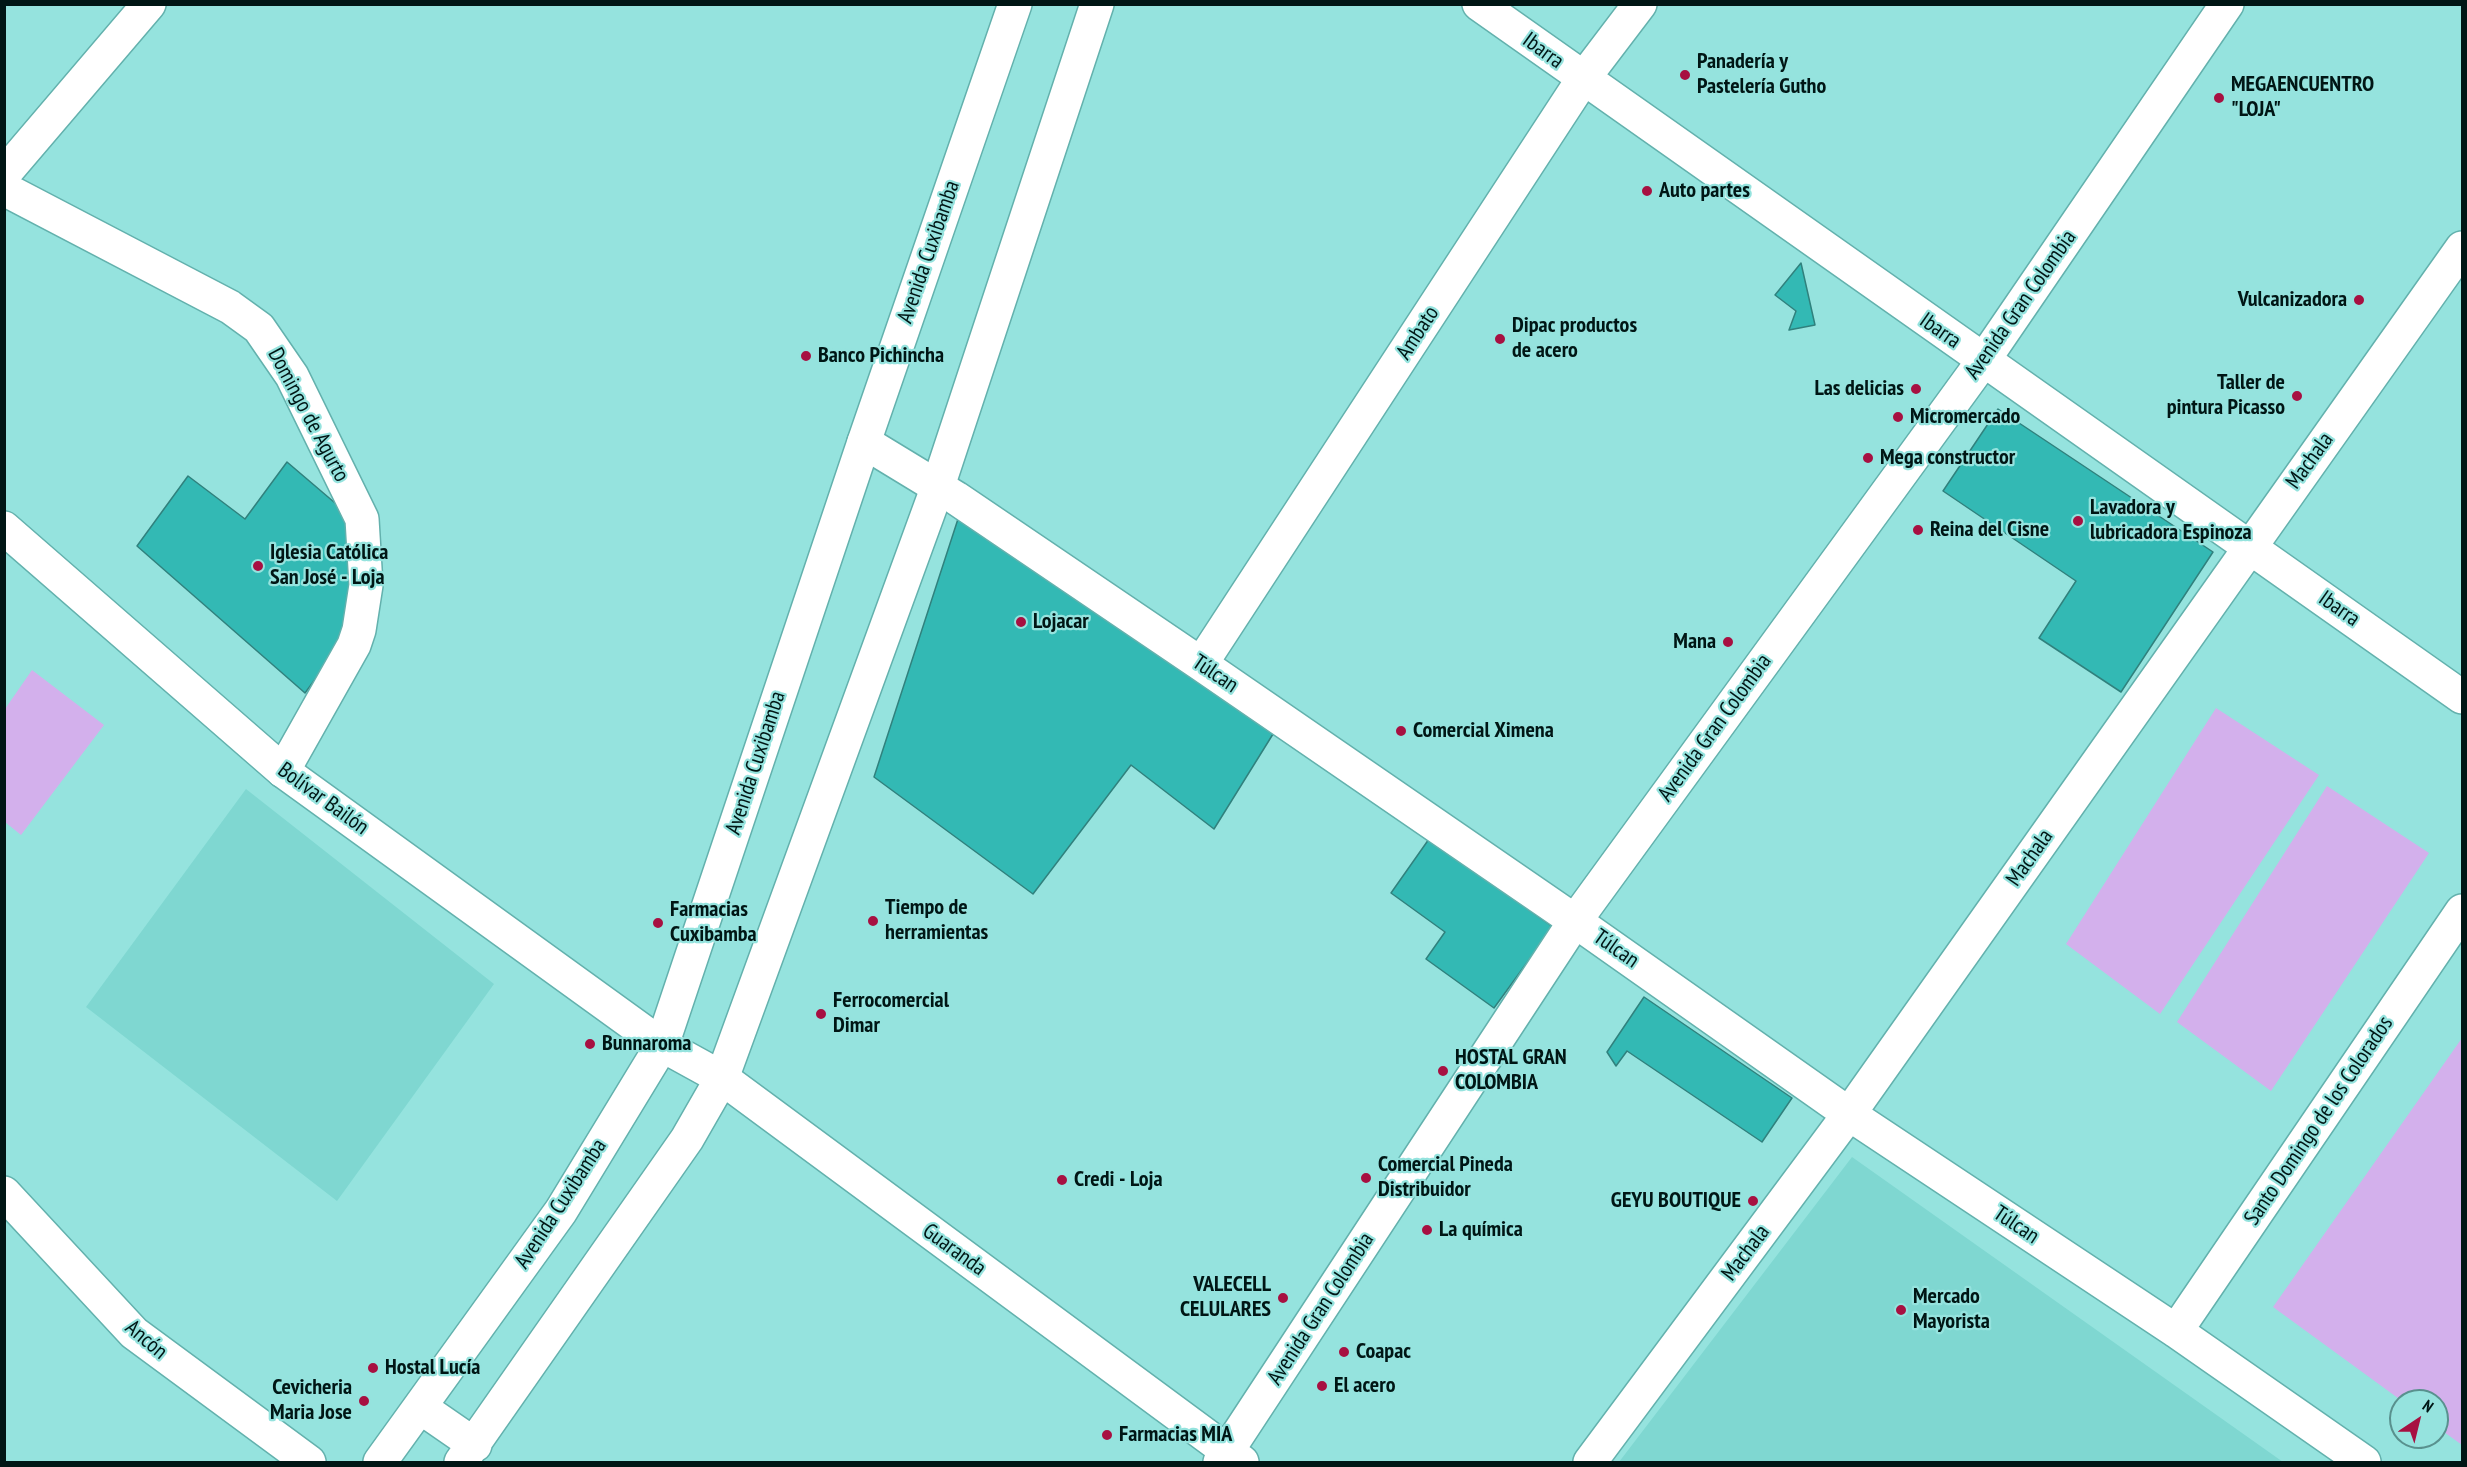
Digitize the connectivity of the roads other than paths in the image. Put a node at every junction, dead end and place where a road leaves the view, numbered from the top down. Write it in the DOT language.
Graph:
graph roads {
  1 [pos="149,4"];
  2 [pos="1015,4"];
  3 [pos="1097,4"];
  4 [pos="1479,4"];
  5 [pos="1640,4"];
  6 [pos="2227,4"];
  7 [pos="1583,79"];
  8 [pos="4,174"];
  9 [pos="4,189"];
  10 [pos="2463,248"];
  11 [pos="1983,361"];
  12 [pos="864,442"];
  13 [pos="938,486"];
  14 [pos="4,528"];
  15 [pos="2250,546"];
  16 [pos="1201,664"];
  17 [pos="2463,697"];
  18 [pos="283,771"];
  19 [pos="2463,911"];
  20 [pos="1575,921"];
  21 [pos="662,1045"];
  22 [pos="722,1078"];
  23 [pos="1850,1114"];
  24 [pos="4,1193"];
  25 [pos="2176,1331"];
  26 [pos="420,1407"];
  27 [pos="468,1454"];
  28 [pos="1230,1459"];
  29 [pos="309,1462"];
  30 [pos="380,1462"];
  31 [pos="1590,1462"];
  32 [pos="2364,1462"];
  1 -- 8 [label="street"];
  2 -- 12 [label="street, Avenida Cuxibamba"];
  3 -- 13 [label="street"];
  4 -- 7 [label="street, Ibarra"];
  5 -- 7 [label="street, Ambato"];
  6 -- 11 [label="street, Avenida Gran Colombia"];
  7 -- 11 [label="street, Ibarra"];
  7 -- 16 [label="street, Ambato"];
  9 -- 18 [label="street, Domingo de Agurto"];
  10 -- 15 [label="street, Machala"];
  11 -- 15 [label="street, Ibarra"];
  11 -- 20 [label="street, Avenida Gran Colombia"];
  12 -- 13 [label="street, Túlcan"];
  12 -- 21 [label="street, Avenida Cuxibamba"];
  13 -- 16 [label="street, Túlcan"];
  13 -- 22 [label="street"];
  14 -- 18 [label="street, Bolívar Bailón"];
  15 -- 17 [label="street, Ibarra"];
  15 -- 23 [label="street, Machala"];
  16 -- 20 [label="street, Túlcan"];
  18 -- 21 [label="street, Bolívar Bailón"];
  19 -- 25 [label="street, Santo Domingo de los Colorados"];
  20 -- 23 [label="street, Túlcan"];
  20 -- 28 [label="street, Avenida Gran Colombia"];
  21 -- 22 [label="street, Guaranda"];
  21 -- 26 [label="street, Avenida Cuxibamba"];
  22 -- 27 [label="street"];
  22 -- 28 [label="street, Guaranda"];
  23 -- 25 [label="street, Túlcan"];
  23 -- 31 [label="street, Machala"];
  24 -- 29 [label="street, Ancón"];
  25 -- 32 [label="street, Túlcan"];
  26 -- 27 [label="street"];
  26 -- 30 [label="street, Avenida Cuxibamba"];
}
